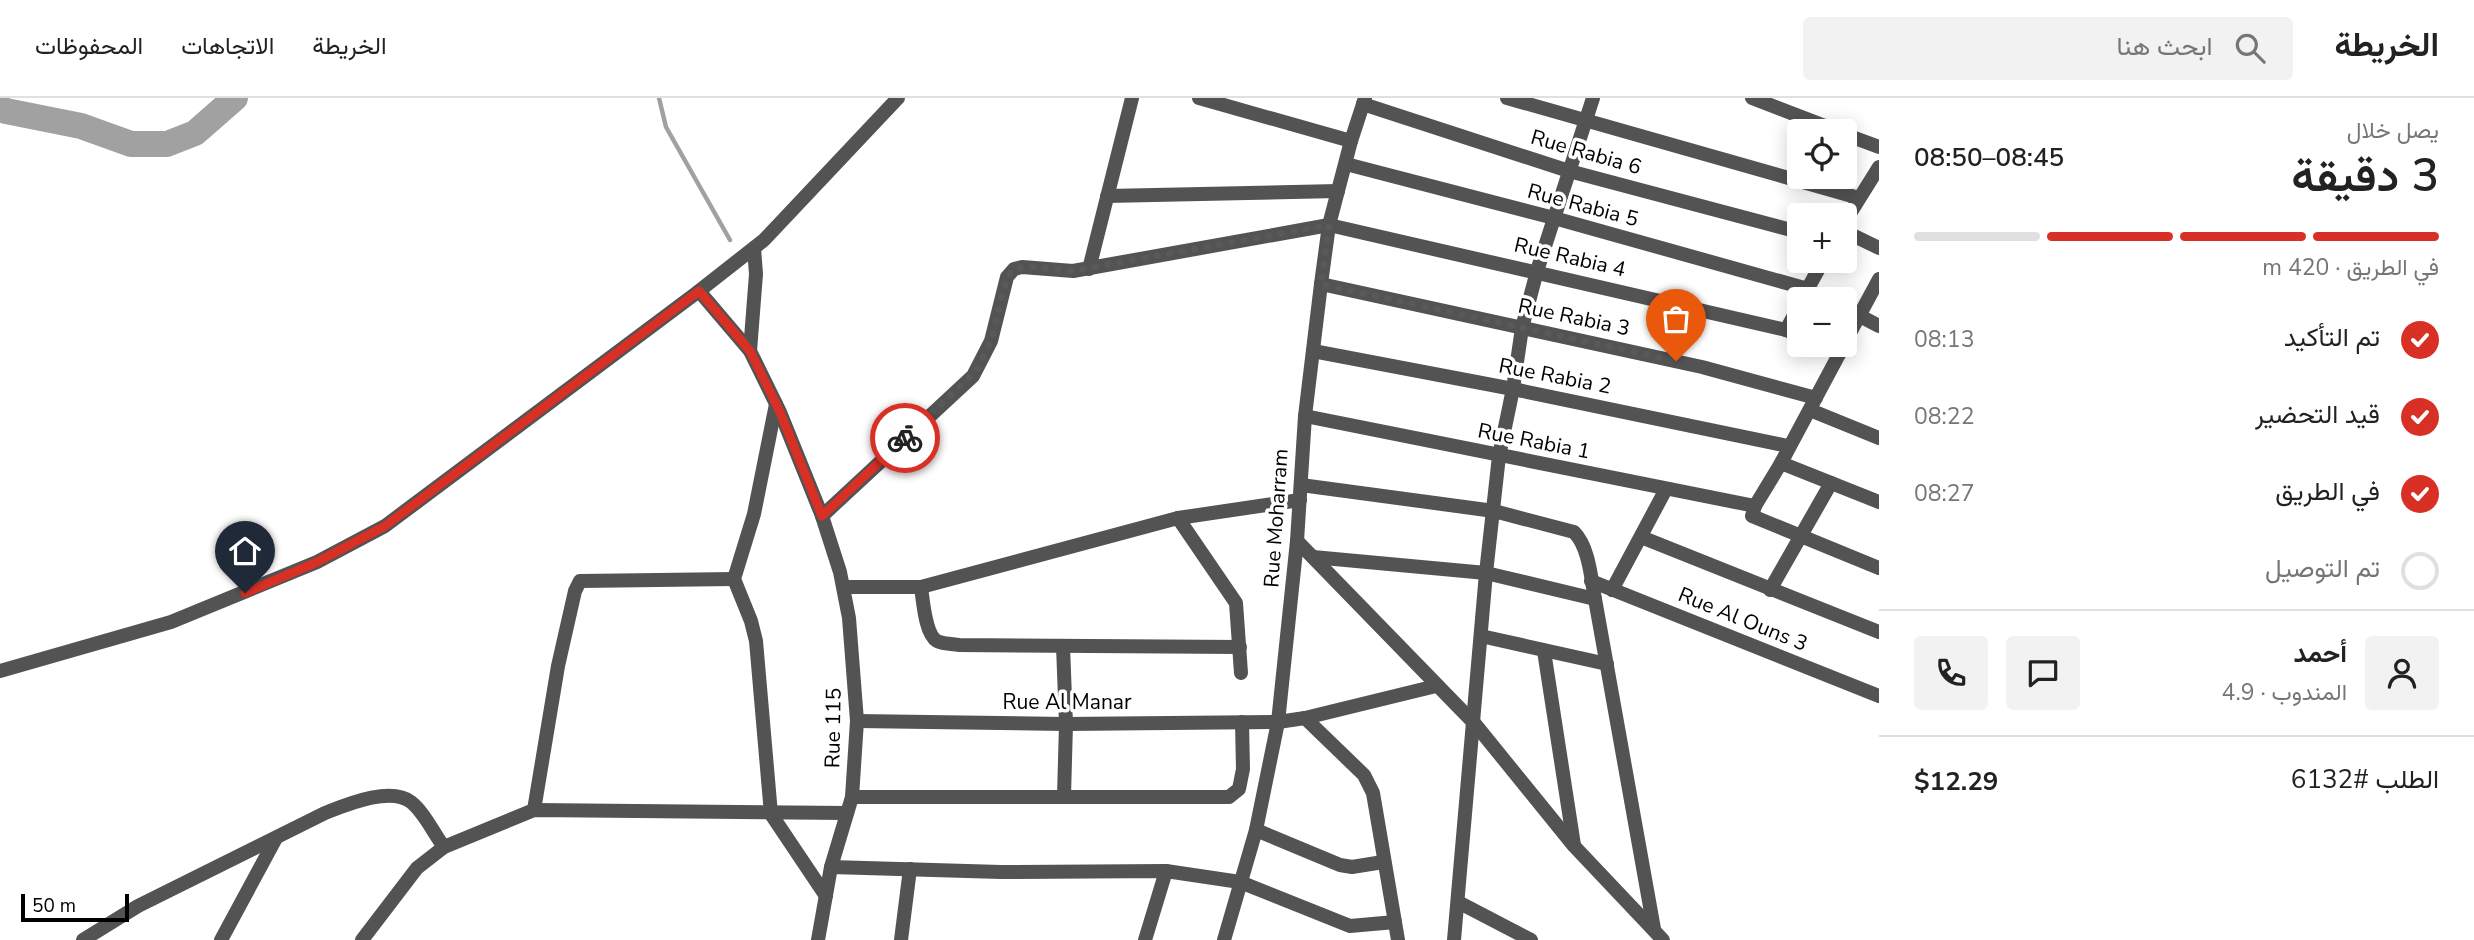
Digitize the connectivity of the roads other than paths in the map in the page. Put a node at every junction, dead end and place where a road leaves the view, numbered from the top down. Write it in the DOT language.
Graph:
graph roads {
  1 [pos="898,98"];
  2 [pos="1132,98"];
  3 [pos="1199,98"];
  4 [pos="1507,98"];
  5 [pos="1593,98"];
  6 [pos="1752,98"];
  7 [pos="1364,101"];
  8 [pos="1807,119"];
  9 [pos="1586,120"];
  10 [pos="1857,139"];
  11 [pos="1351,141"];
  12 [pos="1879,147"];
  13 [pos="1346,164"];
  14 [pos="1569,171"];
  15 [pos="1878,171"];
  16 [pos="1338,191"];
  17 [pos="1107,196"];
  18 [pos="1859,198"];
  19 [pos="1856,203"];
  20 [pos="1554,218"];
  21 [pos="1329,225"];
  22 [pos="1787,229"];
  23 [pos="1857,237"];
  24 [pos="754,248"];
  25 [pos="1879,248"];
  26 [pos="1089,269"];
  27 [pos="1537,271"];
  28 [pos="1879,279"];
  29 [pos="1321,284"];
  30 [pos="1787,289"];
  31 [pos="699,291"];
  32 [pos="1860,316"];
  33 [pos="1857,321"];
  34 [pos="1879,326"];
  35 [pos="1522,328"];
  36 [pos="1787,332"];
  37 [pos="750,351"];
  38 [pos="1312,351"];
  39 [pos="1838,357"];
  40 [pos="1513,389"];
  41 [pos="776,404"];
  42 [pos="1813,404"];
  43 [pos="1305,416"];
  44 [pos="1879,438"];
  45 [pos="1788,446"];
  46 [pos="1499,456"];
  47 [pos="1781,463"];
  48 [pos="1831,483"];
  49 [pos="1666,489"];
  50 [pos="1301,493"];
  51 [pos="1879,502"];
  52 [pos="1754,510"];
  53 [pos="1494,511"];
  54 [pos="822,516"];
  55 [pos="1178,518"];
  56 [pos="1640,537"];
  57 [pos="1801,537"];
  58 [pos="1297,541"];
  59 [pos="1312,557"];
  60 [pos="1879,568"];
  61 [pos="1486,573"];
  62 [pos="734,579"];
  63 [pos="1591,581"];
  64 [pos="844,587"];
  65 [pos="921,587"];
  66 [pos="1612,590"];
  67 [pos="1770,590"];
  68 [pos="1595,599"];
  69 [pos="1879,632"];
  70 [pos="1480,636"];
  71 [pos="1063,646"];
  72 [pos="1240,647"];
  73 [pos="1544,651"];
  74 [pos="1607,664"];
  75 [pos="0,671"];
  76 [pos="1241,673"];
  77 [pos="1436,686"];
  78 [pos="1879,696"];
  79 [pos="1306,718"];
  80 [pos="857,721"];
  81 [pos="1242,722"];
  82 [pos="1278,722"];
  83 [pos="1066,724"];
  84 [pos="1475,724"];
  85 [pos="1064,796"];
  86 [pos="852,797"];
  87 [pos="534,810"];
  88 [pos="847,813"];
  89 [pos="771,814"];
  90 [pos="1256,830"];
  91 [pos="275,840"];
  92 [pos="1574,846"];
  93 [pos="444,847"];
  94 [pos="1383,862"];
  95 [pos="831,867"];
  96 [pos="910,869"];
  97 [pos="1166,871"];
  98 [pos="1240,882"];
  99 [pos="826,896"];
  100 [pos="1458,902"];
  101 [pos="1395,922"];
  102 [pos="1658,934"];
  103 [pos="83,940"];
  104 [pos="221,940"];
  105 [pos="362,940"];
  106 [pos="818,940"];
  107 [pos="901,940"];
  108 [pos="1145,940"];
  109 [pos="1224,940"];
  110 [pos="1398,940"];
  111 [pos="1454,940"];
  112 [pos="1531,940"];
  1 -- 24 [label="street"];
  2 -- 17 [label="street"];
  3 -- 11 [label="street"];
  4 -- 9 [label="street"];
  5 -- 9 [label="street"];
  6 -- 8 [label="street"];
  7 -- 11 [label="street, Rue Moharram"];
  7 -- 14 [label="street, Rue Rabia 6"];
  9 -- 14 [label="street"];
  9 -- 18 [label="street"];
  10 -- 12 [label="street"];
  11 -- 13 [label="street, Rue Moharram"];
  13 -- 16 [label="street, Rue Moharram"];
  13 -- 20 [label="street, Rue Rabia 5"];
  14 -- 20 [label="street"];
  14 -- 22 [label="street, Rue Rabia 6"];
  15 -- 18 [label="street"];
  16 -- 17 [label="street"];
  16 -- 21 [label="street, Rue Moharram"];
  17 -- 26 [label="street"];
  18 -- 19 [label="street"];
  20 -- 27 [label="street"];
  20 -- 30 [label="street, Rue Rabia 5"];
  21 -- 26 [label="street"];
  21 -- 27 [label="street, Rue Rabia 4"];
  21 -- 29 [label="street, Rue Moharram"];
  23 -- 25 [label="street"];
  24 -- 31 [label="street"];
  24 -- 37 [label="street"];
  26 -- 54 [label="street"];
  27 -- 35 [label="street"];
  27 -- 36 [label="street, Rue Rabia 4"];
  28 -- 32 [label="street"];
  29 -- 35 [label="street, Rue Rabia 3"];
  29 -- 38 [label="street, Rue Moharram"];
  31 -- 37 [label="street, Rue 115"];
  31 -- 75 [label="street"];
  32 -- 33 [label="street"];
  32 -- 34 [label="street"];
  35 -- 40 [label="street"];
  35 -- 42 [label="street, Rue Rabia 3"];
  37 -- 41 [label="street, Rue 115"];
  38 -- 40 [label="street, Rue Rabia 2"];
  38 -- 43 [label="street, Rue Moharram"];
  39 -- 42 [label="street"];
  40 -- 45 [label="street, Rue Rabia 2"];
  40 -- 46 [label="street"];
  41 -- 54 [label="street, Rue 115"];
  41 -- 62 [label="street"];
  42 -- 44 [label="street, Rue Rabia 3"];
  42 -- 45 [label="street"];
  43 -- 46 [label="street, Rue Rabia 1"];
  43 -- 50 [label="street, Rue Moharram"];
  45 -- 47 [label="street"];
  46 -- 49 [label="street, Rue Rabia 1"];
  46 -- 53 [label="street"];
  47 -- 48 [label="street"];
  47 -- 52 [label="street"];
  48 -- 51 [label="street"];
  48 -- 57 [label="street"];
  49 -- 52 [label="street, Rue Rabia 1"];
  49 -- 56 [label="street"];
  50 -- 53 [label="street"];
  50 -- 55 [label="street"];
  50 -- 58 [label="street, Rue Moharram"];
  52 -- 57 [label="street, Rue Rabia 1"];
  53 -- 61 [label="street"];
  53 -- 63 [label="street"];
  54 -- 64 [label="street, Rue 115"];
  55 -- 65 [label="street"];
  55 -- 72 [label="street"];
  56 -- 66 [label="street"];
  56 -- 67 [label="street"];
  57 -- 60 [label="street, Rue Rabia 1"];
  57 -- 67 [label="street"];
  58 -- 59 [label="street"];
  58 -- 82 [label="street, Rue Moharram"];
  59 -- 61 [label="street"];
  59 -- 77 [label="street"];
  61 -- 68 [label="street"];
  61 -- 70 [label="street"];
  62 -- 87 [label="street"];
  62 -- 89 [label="street"];
  63 -- 66 [label="street, Rue Al Ouns 3"];
  63 -- 68 [label="street"];
  64 -- 65 [label="street"];
  64 -- 80 [label="street, Rue 115"];
  65 -- 71 [label="street"];
  66 -- 78 [label="street, Rue Al Ouns 3"];
  67 -- 69 [label="street"];
  68 -- 74 [label="street"];
  70 -- 73 [label="street"];
  70 -- 84 [label="street"];
  71 -- 72 [label="street"];
  71 -- 83 [label="street"];
  72 -- 76 [label="street"];
  73 -- 74 [label="street"];
  73 -- 92 [label="street"];
  74 -- 102 [label="street"];
  77 -- 79 [label="street, Rue Al Manar"];
  77 -- 84 [label="street"];
  79 -- 82 [label="street, Rue Al Manar"];
  79 -- 94 [label="street"];
  80 -- 83 [label="street, Rue Al Manar"];
  80 -- 86 [label="street, Rue 115"];
  81 -- 82 [label="street, Rue Al Manar"];
  81 -- 83 [label="street, Rue Al Manar"];
  81 -- 85 [label="street"];
  82 -- 90 [label="street, Rue Moharram"];
  83 -- 85 [label="street"];
  84 -- 92 [label="street"];
  84 -- 100 [label="street"];
  85 -- 86 [label="street"];
  86 -- 88 [label="street, Rue 115"];
  87 -- 89 [label="street"];
  87 -- 93 [label="street"];
  88 -- 89 [label="street"];
  88 -- 95 [label="street, Rue 115"];
  89 -- 99 [label="street"];
  90 -- 94 [label="street"];
  90 -- 98 [label="street, Rue Moharram"];
  91 -- 93 [label="street"];
  91 -- 103 [label="street"];
  91 -- 104 [label="street"];
  92 -- 102 [label="street"];
  93 -- 105 [label="street"];
  94 -- 101 [label="street"];
  95 -- 96 [label="street"];
  95 -- 99 [label="street, Rue 115"];
  96 -- 97 [label="street"];
  96 -- 107 [label="street"];
  97 -- 98 [label="street"];
  97 -- 108 [label="street"];
  98 -- 101 [label="street"];
  98 -- 109 [label="street, Rue Moharram"];
  99 -- 106 [label="street, Rue 115"];
  100 -- 111 [label="street"];
  100 -- 112 [label="street"];
  101 -- 110 [label="street"];
}
